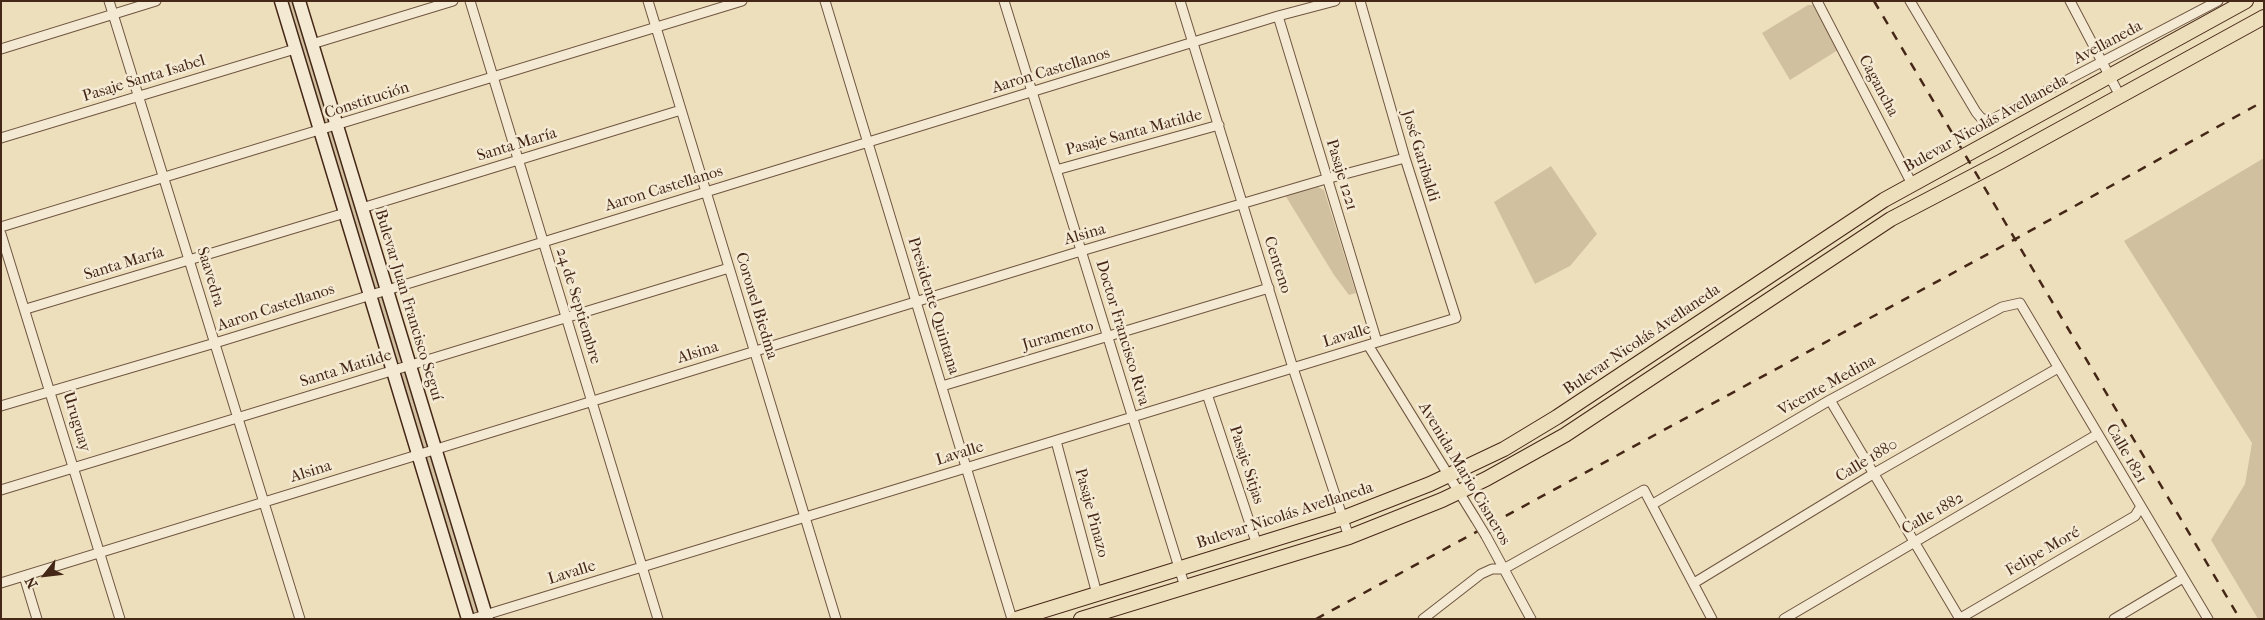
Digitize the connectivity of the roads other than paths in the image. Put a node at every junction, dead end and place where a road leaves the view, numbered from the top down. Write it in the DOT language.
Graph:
graph roads {
  1 [pos="109,1"];
  2 [pos="156,1"];
  3 [pos="281,1"];
  4 [pos="299,1"];
  5 [pos="453,1"];
  6 [pos="470,1"];
  7 [pos="648,1"];
  8 [pos="742,1"];
  9 [pos="825,1"];
  10 [pos="1004,1"];
  11 [pos="1180,1"];
  12 [pos="1335,1"];
  13 [pos="1360,1"];
  14 [pos="1817,1"];
  15 [pos="1910,1"];
  16 [pos="2070,1"];
  17 [pos="2218,1"];
  18 [pos="2246,1"];
  19 [pos="113,14"];
  20 [pos="1278,16"];
  21 [pos="2264,17"];
  22 [pos="655,27"];
  23 [pos="1194,43"];
  24 [pos="312,44"];
  25 [pos="1,49"];
  26 [pos="295,49"];
  27 [pos="2103,62"];
  28 [pos="2110,76"];
  29 [pos="493,77"];
  30 [pos="1032,92"];
  31 [pos="138,96"];
  32 [pos="2120,96"];
  33 [pos="681,110"];
  34 [pos="336,125"];
  35 [pos="1219,125"];
  36 [pos="320,131"];
  37 [pos="1,138"];
  38 [pos="868,142"];
  39 [pos="1405,158"];
  40 [pos="518,160"];
  41 [pos="1056,170"];
  42 [pos="164,179"];
  43 [pos="1326,179"];
  44 [pos="1912,184"];
  45 [pos="705,192"];
  46 [pos="1242,205"];
  47 [pos="362,208"];
  48 [pos="345,213"];
  49 [pos="1,227"];
  50 [pos="1,234"];
  51 [pos="543,241"];
  52 [pos="1081,251"];
  53 [pos="189,260"];
  54 [pos="729,268"];
  55 [pos="1269,288"];
  56 [pos="386,289"];
  57 [pos="370,294"];
  58 [pos="916,302"];
  59 [pos="2020,303"];
  60 [pos="26,310"];
  61 [pos="566,317"];
  62 [pos="1456,318"];
  63 [pos="1108,337"];
  64 [pos="215,343"];
  65 [pos="1373,344"];
  66 [pos="754,352"];
  67 [pos="410,365"];
  68 [pos="1294,368"];
  69 [pos="2058,368"];
  70 [pos="393,370"];
  71 [pos="942,386"];
  72 [pos="51,391"];
  73 [pos="1208,394"];
  74 [pos="1830,400"];
  75 [pos="592,402"];
  76 [pos="1,406"];
  77 [pos="1132,417"];
  78 [pos="238,418"];
  79 [pos="2098,434"];
  80 [pos="1056,441"];
  81 [pos="436,450"];
  82 [pos="418,455"];
  83 [pos="74,468"];
  84 [pos="967,468"];
  85 [pos="1873,474"];
  86 [pos="1448,476"];
  87 [pos="1,490"];
  88 [pos="1459,492"];
  89 [pos="264,502"];
  90 [pos="1652,504"];
  91 [pos="2140,508"];
  92 [pos="805,517"];
  93 [pos="1343,518"];
  94 [pos="1349,537"];
  95 [pos="1914,542"];
  96 [pos="1257,545"];
  97 [pos="100,552"];
  98 [pos="642,567"];
  99 [pos="1179,569"];
  100 [pos="1502,569"];
  101 [pos="24,576"];
  102 [pos="2183,578"];
  103 [pos="1,583"];
  104 [pos="1694,583"];
  105 [pos="1185,587"];
  106 [pos="1097,594"];
  107 [pos="486,617"];
  108 [pos="37,619"];
  109 [pos="120,619"];
  110 [pos="300,619"];
  111 [pos="468,619"];
  112 [pos="472,619"];
  113 [pos="658,619"];
  114 [pos="836,619"];
  115 [pos="1012,619"];
  116 [pos="1016,619"];
  117 [pos="1081,619"];
  118 [pos="1424,619"];
  119 [pos="1531,619"];
  120 [pos="1712,619"];
  121 [pos="1784,619"];
  122 [pos="1959,619"];
  123 [pos="2114,619"];
  124 [pos="2208,619"];
  1 -- 19 [label="street, Saavedra"];
  2 -- 19 [label="street"];
  3 -- 26 [label="main road, Bulevar Juan Francisco Seguí"];
  4 -- 24 [label="main road, Bulevar Juan Francisco Seguí"];
  5 -- 24 [label="street"];
  6 -- 29 [label="street, 24 de Septiembre"];
  7 -- 22 [label="street, Coronel Biedma"];
  8 -- 22 [label="street, Constitución"];
  9 -- 38 [label="street, Presidente Quintana"];
  10 -- 30 [label="street, Doctor Francisco Riva"];
  11 -- 23 [label="street, Centeno"];
  12 -- 20 [label="street, Aaron Castellanos"];
  13 -- 39 [label="street, José Garibaldi"];
  14 -- 44 [label="street, Cagancha"];
  15 -- 27 [label="street, Avellaneda"];
  16 -- 27 [label="street"];
  17 -- 27 [label="street, Avellaneda"];
  18 -- 28 [label="main road, Bulevar Nicolás Avellaneda"];
  19 -- 25 [label="street"];
  19 -- 31 [label="street, Saavedra"];
  20 -- 23 [label="street, Aaron Castellanos"];
  20 -- 43 [label="street, Pasaje 1221"];
  21 -- 32 [label="main road"];
  22 -- 29 [label="street, Constitución"];
  22 -- 33 [label="street, Coronel Biedma"];
  23 -- 30 [label="street, Aaron Castellanos"];
  23 -- 35 [label="street, Centeno"];
  24 -- 34 [label="main road, Bulevar Juan Francisco Seguí"];
  26 -- 31 [label="street, Pasaje Santa Isabel"];
  26 -- 36 [label="main road, Bulevar Juan Francisco Seguí"];
  27 -- 28 [label="street"];
  28 -- 32 [label="street"];
  28 -- 44 [label="main road, Bulevar Nicolás Avellaneda"];
  29 -- 34 [label="street, Constitución"];
  29 -- 40 [label="street, 24 de Septiembre"];
  30 -- 38 [label="street, Aaron Castellanos"];
  30 -- 41 [label="street, Doctor Francisco Riva"];
  31 -- 37 [label="street, Pasaje Santa Isabel"];
  31 -- 42 [label="street, Saavedra"];
  32 -- 88 [label="main road"];
  33 -- 40 [label="street, Santa María"];
  33 -- 45 [label="street, Coronel Biedma"];
  34 -- 36 [label="street, Constitución"];
  34 -- 47 [label="main road, Bulevar Juan Francisco Seguí"];
  35 -- 41 [label="street, Pasaje Santa Matilde"];
  35 -- 46 [label="street, Centeno"];
  36 -- 42 [label="street, Constitución"];
  36 -- 48 [label="main road, Bulevar Juan Francisco Seguí"];
  38 -- 45 [label="street, Aaron Castellanos"];
  38 -- 58 [label="street, Presidente Quintana"];
  39 -- 43 [label="street, Alsina"];
  39 -- 62 [label="street, José Garibaldi"];
  40 -- 47 [label="street, Santa María"];
  40 -- 51 [label="street, 24 de Septiembre"];
  41 -- 52 [label="street, Doctor Francisco Riva"];
  42 -- 49 [label="street, Constitución"];
  42 -- 53 [label="street, Saavedra"];
  43 -- 46 [label="street, Alsina"];
  43 -- 65 [label="street, Pasaje 1221"];
  44 -- 86 [label="main road, Bulevar Nicolás Avellaneda"];
  45 -- 51 [label="street, Aaron Castellanos"];
  45 -- 54 [label="street, Coronel Biedma"];
  46 -- 52 [label="street, Alsina"];
  46 -- 55 [label="street, Centeno"];
  47 -- 56 [label="main road, Bulevar Juan Francisco Seguí"];
  48 -- 53 [label="street, Santa María"];
  48 -- 57 [label="main road, Bulevar Juan Francisco Seguí"];
  50 -- 60 [label="street, Uruguay"];
  51 -- 56 [label="street, Aaron Castellanos"];
  51 -- 61 [label="street, 24 de Septiembre"];
  52 -- 58 [label="street, Alsina"];
  52 -- 63 [label="street, Doctor Francisco Riva"];
  53 -- 60 [label="street, Santa María"];
  53 -- 64 [label="street, Saavedra"];
  54 -- 61 [label="street, Santa Matilde"];
  54 -- 66 [label="street, Coronel Biedma"];
  55 -- 63 [label="street, Juramento"];
  55 -- 68 [label="street, Centeno"];
  56 -- 57 [label="street, Aaron Castellanos"];
  56 -- 67 [label="main road, Bulevar Juan Francisco Seguí"];
  57 -- 64 [label="street, Aaron Castellanos"];
  57 -- 70 [label="main road, Bulevar Juan Francisco Seguí"];
  58 -- 66 [label="street, Alsina"];
  58 -- 71 [label="street, Presidente Quintana"];
  59 -- 69 [label="street, Calle 1821"];
  59 -- 74 [label="street, Vicente Medina"];
  60 -- 72 [label="street, Uruguay"];
  61 -- 67 [label="street, Santa Matilde"];
  61 -- 75 [label="street, 24 de Septiembre"];
  62 -- 65 [label="street, Lavalle"];
  63 -- 71 [label="street, Juramento"];
  63 -- 77 [label="street, Doctor Francisco Riva"];
  64 -- 72 [label="street, Aaron Castellanos"];
  64 -- 78 [label="street, Saavedra"];
  65 -- 68 [label="street, Lavalle"];
  65 -- 86 [label="street, Avenida Mario Cisneros"];
  66 -- 75 [label="street, Alsina"];
  66 -- 92 [label="street, Coronel Biedma"];
  67 -- 70 [label="street, Santa Matilde"];
  67 -- 81 [label="main road, Bulevar Juan Francisco Seguí"];
  68 -- 73 [label="street, Lavalle"];
  68 -- 93 [label="street, Centeno"];
  69 -- 79 [label="street, Calle 1821"];
  69 -- 85 [label="street, Calle 1880"];
  70 -- 78 [label="street, Santa Matilde"];
  70 -- 82 [label="main road, Bulevar Juan Francisco Seguí"];
  71 -- 84 [label="street, Presidente Quintana"];
  72 -- 76 [label="street, Aaron Castellanos"];
  72 -- 83 [label="street, Uruguay"];
  73 -- 77 [label="street, Lavalle"];
  73 -- 96 [label="street, Pasaje Sitjas"];
  74 -- 85 [label="street"];
  74 -- 90 [label="street, Vicente Medina"];
  75 -- 81 [label="street, Alsina"];
  75 -- 98 [label="street, 24 de Septiembre"];
  77 -- 80 [label="street, Lavalle"];
  77 -- 99 [label="street, Doctor Francisco Riva"];
  78 -- 83 [label="street, Santa Matilde"];
  78 -- 89 [label="street, Saavedra"];
  79 -- 91 [label="street, Calle 1821"];
  79 -- 95 [label="street, Calle 1882"];
  80 -- 84 [label="street, Lavalle"];
  80 -- 106 [label="street, Pasaje Pinazo"];
  81 -- 82 [label="street, Alsina"];
  81 -- 107 [label="main road, Bulevar Juan Francisco Seguí"];
  82 -- 89 [label="street, Alsina"];
  82 -- 111 [label="main road, Bulevar Juan Francisco Seguí"];
  83 -- 87 [label="street, Santa Matilde"];
  83 -- 97 [label="street, Uruguay"];
  84 -- 92 [label="street, Lavalle"];
  84 -- 115 [label="street, Presidente Quintana"];
  85 -- 95 [label="street"];
  85 -- 104 [label="street, Calle 1880"];
  86 -- 88 [label="street, Avenida Mario Cisneros"];
  86 -- 93 [label="main road, Bulevar Nicolás Avellaneda"];
  88 -- 94 [label="main road"];
  88 -- 100 [label="street, Avenida Mario Cisneros, bridge"];
  89 -- 97 [label="street, Alsina"];
  89 -- 110 [label="street, Saavedra"];
  90 -- 100 [label="street"];
  90 -- 104 [label="street"];
  91 -- 102 [label="street, Calle 1821"];
  91 -- 122 [label="street, Felipe Moré"];
  92 -- 98 [label="street, Lavalle"];
  92 -- 114 [label="street, Coronel Biedma"];
  93 -- 94 [label="street, Centeno"];
  93 -- 96 [label="main road, Bulevar Nicolás Avellaneda"];
  94 -- 105 [label="main road"];
  95 -- 121 [label="street, Calle 1882"];
  95 -- 122 [label="street"];
  96 -- 99 [label="main road, Bulevar Nicolás Avellaneda"];
  97 -- 101 [label="street, Alsina"];
  97 -- 109 [label="street, Uruguay"];
  98 -- 107 [label="street, Lavalle"];
  98 -- 113 [label="street, 24 de Septiembre"];
  99 -- 105 [label="street, Doctor Francisco Riva"];
  99 -- 106 [label="main road, Bulevar Nicolás Avellaneda"];
  100 -- 118 [label="street"];
  100 -- 119 [label="street, Avenida Mario Cisneros"];
  101 -- 103 [label="street, Alsina"];
  101 -- 108 [label="street"];
  102 -- 123 [label="street"];
  102 -- 124 [label="street, Calle 1821"];
  104 -- 120 [label="street"];
  105 -- 117 [label="main road"];
  106 -- 116 [label="main road, Bulevar Nicolás Avellaneda"];
  107 -- 112 [label="street, Lavalle"];
}
